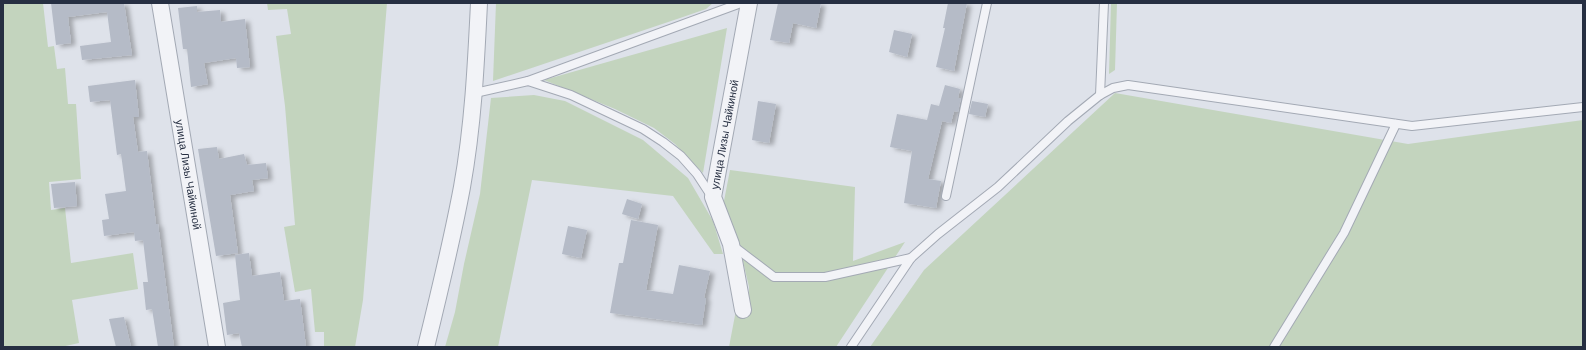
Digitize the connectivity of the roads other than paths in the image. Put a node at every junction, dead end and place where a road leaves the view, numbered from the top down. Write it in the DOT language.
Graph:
graph roads {
  1 [pos="160,3"];
  2 [pos="479,3"];
  3 [pos="741,3"];
  4 [pos="748,3"];
  5 [pos="987,3"];
  6 [pos="1104,3"];
  7 [pos="528,81"];
  8 [pos="475,93"];
  9 [pos="1100,95"];
  10 [pos="1583,107"];
  11 [pos="1396,124"];
  12 [pos="946,196"];
  13 [pos="713,197"];
  14 [pos="731,244"];
  15 [pos="911,258"];
  16 [pos="743,310"];
  17 [pos="217,347"];
  18 [pos="426,347"];
  19 [pos="851,347"];
  20 [pos="1274,347"];
  1 -- 17 [label="street, улица Лизы Чайкиной"];
  2 -- 8 [label="street"];
  3 -- 7 [label="lane"];
  4 -- 13 [label="street, улица Лизы Чайкиной"];
  5 -- 12 [label="lane"];
  6 -- 9 [label="lane"];
  7 -- 8 [label="lane"];
  7 -- 13 [label="lane"];
  8 -- 18 [label="street"];
  9 -- 11 [label="lane"];
  9 -- 15 [label="lane"];
  10 -- 11 [label="lane"];
  11 -- 20 [label="lane"];
  13 -- 14 [label="street, улица Лизы Чайкиной"];
  14 -- 15 [label="lane"];
  14 -- 16 [label="street, улица Лизы Чайкиной"];
  15 -- 19 [label="lane"];
}
